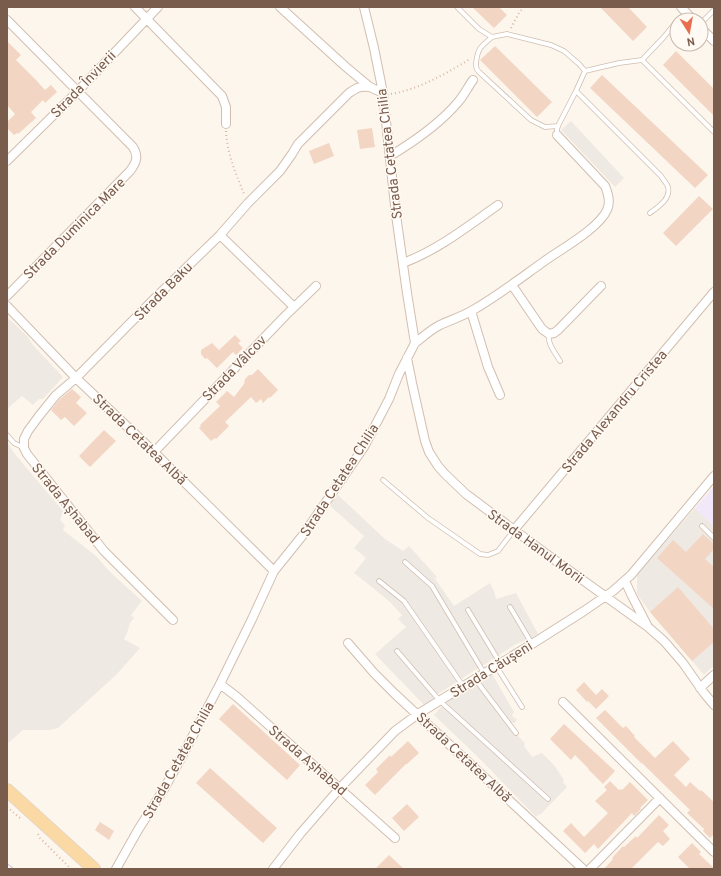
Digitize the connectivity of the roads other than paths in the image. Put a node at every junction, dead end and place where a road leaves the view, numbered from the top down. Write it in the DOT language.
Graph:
graph roads {
  1 [pos="135,7"];
  2 [pos="158,7"];
  3 [pos="280,7"];
  4 [pos="364,7"];
  5 [pos="457,7"];
  6 [pos="147,18"];
  7 [pos="8,23"];
  8 [pos="669,30"];
  9 [pos="492,37"];
  10 [pos="642,60"];
  11 [pos="585,71"];
  12 [pos="472,80"];
  13 [pos="370,87"];
  14 [pos="78,91"];
  15 [pos="576,91"];
  16 [pos="383,94"];
  17 [pos="226,124"];
  18 [pos="558,126"];
  19 [pos="714,132"];
  20 [pos="557,135"];
  21 [pos="390,156"];
  22 [pos="7,161"];
  23 [pos="498,205"];
  24 [pos="650,213"];
  25 [pos="220,235"];
  26 [pos="403,263"];
  27 [pos="512,284"];
  28 [pos="316,286"];
  29 [pos="601,286"];
  30 [pos="714,292"];
  31 [pos="7,296"];
  32 [pos="7,306"];
  33 [pos="294,307"];
  34 [pos="471,311"];
  35 [pos="549,334"];
  36 [pos="415,343"];
  37 [pos="407,357"];
  38 [pos="560,361"];
  39 [pos="76,378"];
  40 [pos="500,395"];
  41 [pos="7,435"];
  42 [pos="24,448"];
  43 [pos="154,452"];
  44 [pos="714,476"];
  45 [pos="383,480"];
  46 [pos="702,526"];
  47 [pos="514,530"];
  48 [pos="714,538"];
  49 [pos="405,562"];
  50 [pos="274,571"];
  51 [pos="379,581"];
  52 [pos="625,581"];
  53 [pos="605,596"];
  54 [pos="510,607"];
  55 [pos="468,610"];
  56 [pos="173,620"];
  57 [pos="648,627"];
  58 [pos="348,643"];
  59 [pos="532,644"];
  60 [pos="397,650"];
  61 [pos="498,665"];
  62 [pos="484,674"];
  63 [pos="714,674"];
  64 [pos="475,679"];
  65 [pos="220,684"];
  66 [pos="463,686"];
  67 [pos="700,688"];
  68 [pos="440,701"];
  69 [pos="563,702"];
  70 [pos="714,704"];
  71 [pos="522,707"];
  72 [pos="418,714"];
  73 [pos="516,733"];
  74 [pos="340,788"];
  75 [pos="7,790"];
  76 [pos="660,798"];
  77 [pos="548,799"];
  78 [pos="395,838"];
  79 [pos="714,852"];
  80 [pos="94,869"];
  81 [pos="116,869"];
  82 [pos="273,869"];
  83 [pos="582,869"];
  84 [pos="590,869"];
  1 -- 6 [label="street"];
  2 -- 6 [label="street, Strada Învierii"];
  3 -- 13 [label="street"];
  4 -- 16 [label="street, Strada Cetatea Chilia"];
  5 -- 9 [label="lane"];
  6 -- 14 [label="street, Strada Învierii"];
  6 -- 17 [label="street"];
  7 -- 14 [label="street"];
  8 -- 10 [label="lane"];
  9 -- 11 [label="lane"];
  9 -- 18 [label="lane"];
  10 -- 11 [label="lane"];
  10 -- 19 [label="lane"];
  11 -- 15 [label="lane"];
  12 -- 21 [label="street"];
  13 -- 16 [label="street"];
  13 -- 25 [label="street, Strada Baku"];
  14 -- 22 [label="street, Strada Învierii"];
  14 -- 31 [label="street, Strada Duminica Mare"];
  15 -- 18 [label="lane"];
  15 -- 24 [label="lane"];
  16 -- 21 [label="street, Strada Cetatea Chilia"];
  18 -- 20 [label="lane"];
  20 -- 27 [label="street"];
  21 -- 26 [label="street, Strada Cetatea Chilia"];
  23 -- 26 [label="street"];
  25 -- 33 [label="street"];
  25 -- 39 [label="street, Strada Baku"];
  26 -- 36 [label="street, Strada Cetatea Chilia"];
  27 -- 34 [label="street"];
  27 -- 35 [label="street"];
  28 -- 33 [label="street, Strada Vâlcov"];
  29 -- 35 [label="street"];
  30 -- 47 [label="street, Strada Alexandru Cristea"];
  32 -- 39 [label="street, Strada Cetatea Albă"];
  33 -- 43 [label="street, Strada Vâlcov"];
  34 -- 36 [label="street"];
  34 -- 40 [label="street"];
  35 -- 38 [label="lane"];
  36 -- 37 [label="street, Strada Cetatea Chilia"];
  37 -- 47 [label="street, Strada Hanul Morii"];
  37 -- 50 [label="street, Strada Cetatea Chilia"];
  39 -- 42 [label="street, Strada Așhabad"];
  39 -- 43 [label="street, Strada Cetatea Albă"];
  41 -- 42 [label="lane"];
  42 -- 56 [label="street, Strada Așhabad"];
  43 -- 50 [label="street, Strada Cetatea Albă"];
  44 -- 52 [label="street, Strada Căușeni"];
  45 -- 47 [label="lane"];
  46 -- 48 [label="lane"];
  47 -- 53 [label="street, Strada Hanul Morii"];
  49 -- 62 [label="lane"];
  50 -- 65 [label="street, Strada Cetatea Chilia"];
  51 -- 66 [label="lane"];
  52 -- 53 [label="street, Strada Căușeni"];
  52 -- 57 [label="street"];
  53 -- 57 [label="street, Strada Hanul Morii"];
  53 -- 59 [label="street, Strada Căușeni"];
  54 -- 59 [label="lane"];
  55 -- 61 [label="lane"];
  57 -- 67 [label="street, Strada Hanul Morii"];
  58 -- 72 [label="street, Strada Cetatea Albă"];
  59 -- 61 [label="street, Strada Căușeni"];
  60 -- 68 [label="lane"];
  61 -- 62 [label="street, Strada Căușeni"];
  61 -- 71 [label="lane"];
  62 -- 64 [label="street, Strada Căușeni"];
  63 -- 67 [label="street"];
  64 -- 66 [label="street, Strada Căușeni"];
  64 -- 73 [label="lane"];
  65 -- 74 [label="street, Strada Așhabad"];
  65 -- 81 [label="street, Strada Cetatea Chilia"];
  66 -- 68 [label="street, Strada Căușeni"];
  67 -- 70 [label="street, Strada Hanul Morii"];
  68 -- 72 [label="street, Strada Căușeni"];
  68 -- 77 [label="lane"];
  69 -- 76 [label="street"];
  72 -- 74 [label="street, Strada Căușeni"];
  72 -- 83 [label="street, Strada Cetatea Albă"];
  74 -- 78 [label="street, Strada Așhabad"];
  74 -- 82 [label="street, Strada Căușeni"];
  75 -- 80 [label="main road"];
  76 -- 79 [label="street"];
  76 -- 84 [label="street"];
}
